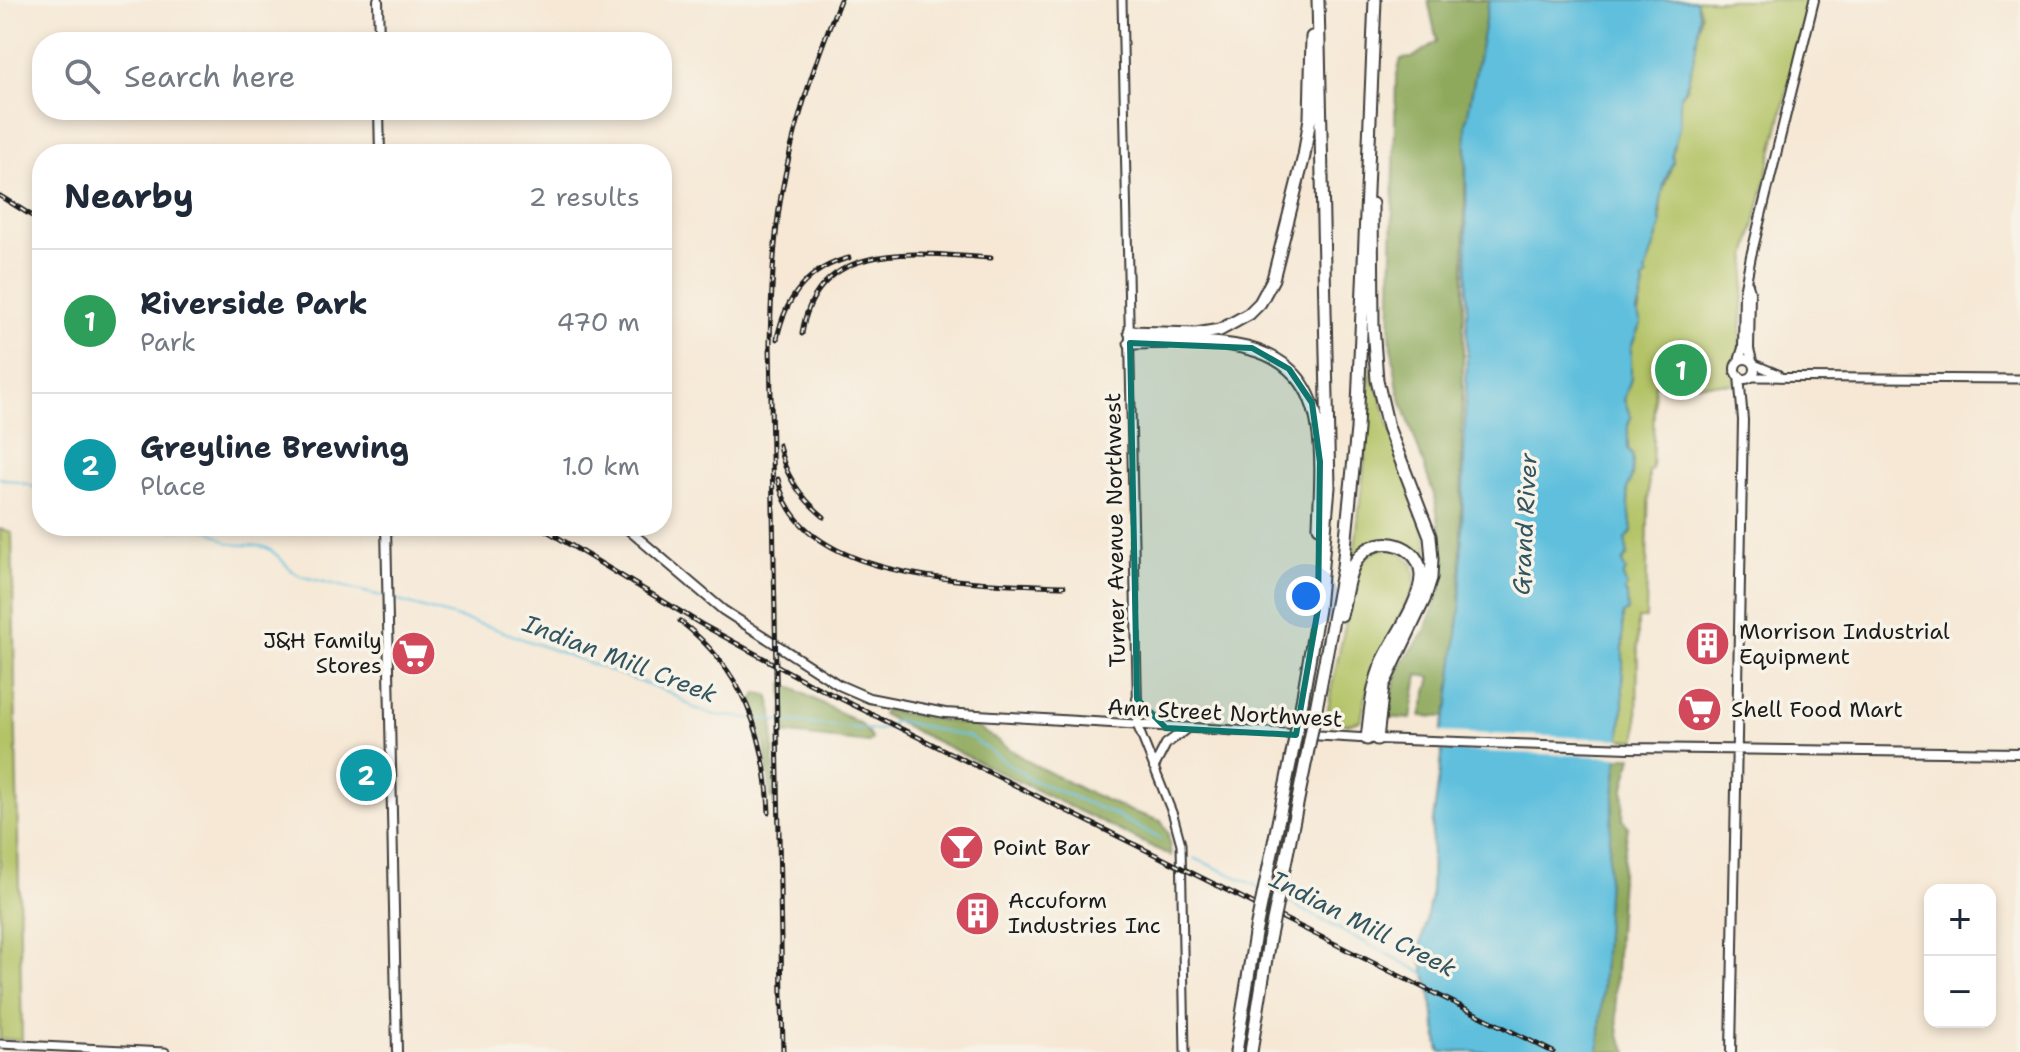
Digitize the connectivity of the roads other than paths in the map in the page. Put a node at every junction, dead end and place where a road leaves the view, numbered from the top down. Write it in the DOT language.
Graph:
graph roads {
  1 [pos="378,0"];
  2 [pos="1122,0"];
  3 [pos="1315,0"];
  4 [pos="1375,0"];
  5 [pos="1814,0"];
  6 [pos="379,32"];
  7 [pos="379,120"];
  8 [pos="380,144"];
  9 [pos="1368,145"];
  10 [pos="1130,338"];
  11 [pos="1746,339"];
  12 [pos="1739,361"];
  13 [pos="1753,363"];
  14 [pos="1739,376"];
  15 [pos="1784,376"];
  16 [pos="1751,377"];
  17 [pos="2020,379"];
  18 [pos="1743,408"];
  19 [pos="386,536"];
  20 [pos="636,536"];
  21 [pos="1318,609"];
  22 [pos="1324,669"];
  23 [pos="1137,699"];
  24 [pos="1138,727"];
  25 [pos="1166,728"];
  26 [pos="1186,729"];
  27 [pos="1372,739"];
  28 [pos="1737,750"];
  29 [pos="2020,753"];
  30 [pos="1154,767"];
  31 [pos="0,1044"];
  32 [pos="165,1052"];
  33 [pos="397,1052"];
  34 [pos="1186,1052"];
  35 [pos="1236,1052"];
  36 [pos="1251,1052"];
  37 [pos="1731,1052"];
  1 -- 6 [label="main road"];
  2 -- 10 [label="street, Turner Avenue Northwest"];
  3 -- 10 [label="highway"];
  3 -- 21 [label="highway"];
  4 -- 9 [label="highway"];
  5 -- 11 [label="main road"];
  7 -- 8 [label="main road"];
  9 -- 22 [label="highway"];
  9 -- 27 [label="highway"];
  10 -- 21 [label="highway"];
  10 -- 23 [label="street, Turner Avenue Northwest"];
  11 -- 12 [label="main road"];
  11 -- 13 [label="main road"];
  12 -- 13 [label="main road"];
  12 -- 14 [label="main road"];
  13 -- 15 [label="street"];
  13 -- 16 [label="main road"];
  14 -- 16 [label="main road"];
  14 -- 18 [label="main road"];
  15 -- 16 [label="street"];
  15 -- 17 [label="street"];
  16 -- 18 [label="main road"];
  18 -- 28 [label="main road"];
  19 -- 33 [label="main road"];
  20 -- 24 [label="main road, Ann Street Northwest"];
  21 -- 35 [label="highway, bridge"];
  22 -- 27 [label="highway"];
  22 -- 36 [label="highway, bridge"];
  23 -- 24 [label="street, Turner Avenue Northwest"];
  23 -- 25 [label="main road"];
  24 -- 25 [label="main road, Ann Street Northwest"];
  24 -- 30 [label="street, Turner Avenue Northwest"];
  25 -- 26 [label="main road, Ann Street Northwest"];
  26 -- 27 [label="main road, Ann Street Northwest"];
  26 -- 30 [label="main road"];
  27 -- 28 [label="main road, Ann Street Northwest"];
  28 -- 29 [label="main road, Ann Street Northwest"];
  28 -- 37 [label="main road"];
  30 -- 34 [label="street, Turner Avenue Northwest"];
  31 -- 32 [label="street"];
}
